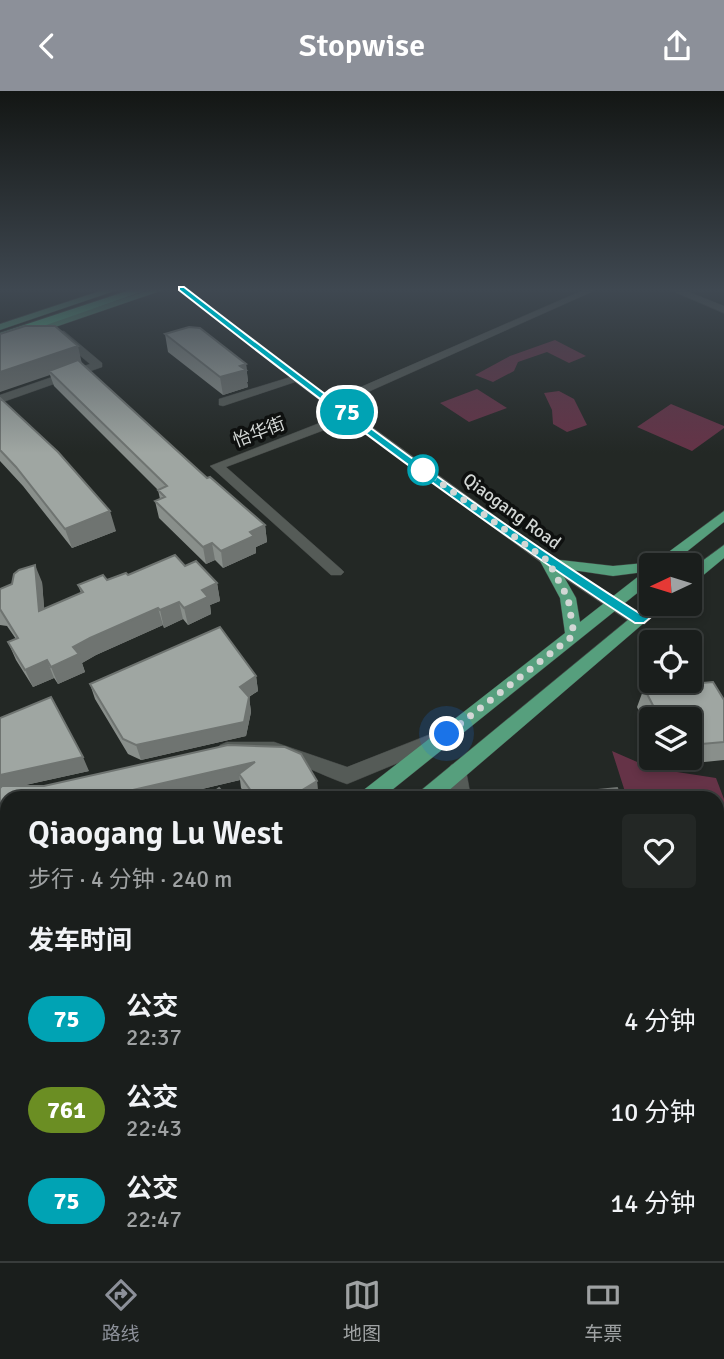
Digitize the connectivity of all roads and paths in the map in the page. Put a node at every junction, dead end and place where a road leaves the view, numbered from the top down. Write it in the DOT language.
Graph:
graph roads {
  1 [pos="73,344"];
  2 [pos="469,344"];
  3 [pos="0,399"];
  4 [pos="223,402"];
  5 [pos="334,403"];
  6 [pos="352,415"];
  7 [pos="724,515"];
  8 [pos="724,550"];
  9 [pos="674,553"];
  10 [pos="548,561"];
  11 [pos="702,568"];
  12 [pos="639,569"];
  13 [pos="336,572"];
  14 [pos="639,582"];
  15 [pos="614,603"];
  16 [pos="644,616"];
  17 [pos="639,620"];
  18 [pos="574,635"];
  19 [pos="447,734"];
  20 [pos="212,754"];
  21 [pos="458,771"];
  22 [pos="377,791"];
  23 [pos="434,791"];
  24 [pos="460,791"];
  1 -- 3 [label="street"];
  2 -- 5 [label="street"];
  4 -- 5 [label="street, Qiaogang Road"];
  5 -- 6 [label="street, Qiaogang Road"];
  6 -- 10 [label="street, Qiaogang Road"];
  6 -- 13 [label="street, 怡华街"];
  7 -- 9 [label="main road"];
  8 -- 11 [label="main road"];
  10 -- 12 [label="main road"];
  10 -- 15 [label="street, Qiaogang Road"];
  10 -- 18 [label="main road"];
  14 -- 15 [label="main road"];
  15 -- 17 [label="street, Qiaogang Road"];
  15 -- 18 [label="main road"];
  16 -- 17 [label="main road"];
  17 -- 21 [label="main road"];
  18 -- 19 [label="main road"];
  19 -- 20 [label="street"];
  19 -- 22 [label="main road"];
  21 -- 23 [label="main road"];
  21 -- 24 [label="street"];
}
